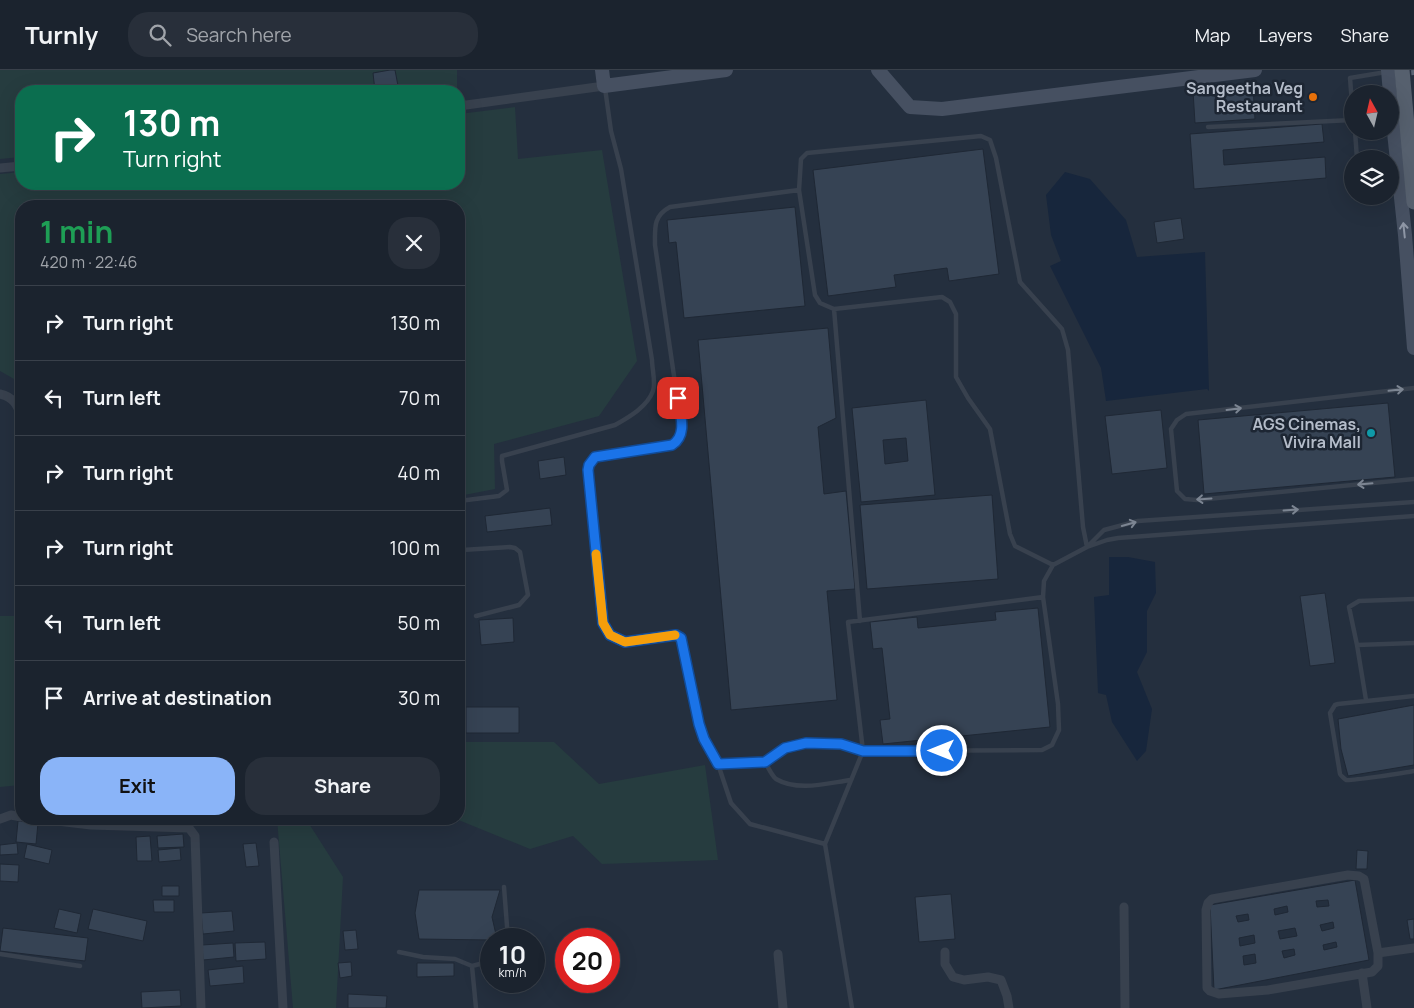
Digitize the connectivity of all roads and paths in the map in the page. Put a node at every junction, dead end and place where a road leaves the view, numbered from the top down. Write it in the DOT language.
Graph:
graph roads {
  1 [pos="602,70"];
  2 [pos="726,70"];
  3 [pos="878,70"];
  4 [pos="1255,70"];
  5 [pos="1392,71"];
  6 [pos="1351,85"];
  7 [pos="1391,85"];
  8 [pos="604,86"];
  9 [pos="465,105"];
  10 [pos="1344,120"];
  11 [pos="1208,126"];
  12 [pos="15,167"];
  13 [pos="0,168"];
  14 [pos="799,190"];
  15 [pos="1399,198"];
  16 [pos="1414,202"];
  17 [pos="834,309"];
  18 [pos="1414,348"];
  19 [pos="1414,388"];
  20 [pos="0,394"];
  21 [pos="15,402"];
  22 [pos="1414,479"];
  23 [pos="465,500"];
  24 [pos="1414,502"];
  25 [pos="1414,516"];
  26 [pos="1087,547"];
  27 [pos="465,550"];
  28 [pos="1053,565"];
  29 [pos="1043,598"];
  30 [pos="1414,598"];
  31 [pos="476,616"];
  32 [pos="860,620"];
  33 [pos="1414,643"];
  34 [pos="1357,645"];
  35 [pos="1414,696"];
  36 [pos="1366,700"];
  37 [pos="863,751"];
  38 [pos="765,762"];
  39 [pos="718,764"];
  40 [pos="1414,772"];
  41 [pos="852,780"];
  42 [pos="15,815"];
  43 [pos="0,819"];
  44 [pos="91,825"];
  45 [pos="274,842"];
  46 [pos="824,844"];
  47 [pos="504,887"];
  48 [pos="1124,907"];
  49 [pos="507,928"];
  50 [pos="1414,948"];
  51 [pos="399,952"];
  52 [pos="945,952"];
  53 [pos="0,954"];
  54 [pos="778,954"];
  55 [pos="1378,954"];
  56 [pos="480,963"];
  57 [pos="80,966"];
  58 [pos="472,966"];
  59 [pos="1362,974"];
  60 [pos="201,1008"];
  61 [pos="283,1008"];
  62 [pos="476,1008"];
  63 [pos="783,1008"];
  64 [pos="852,1008"];
  65 [pos="1009,1008"];
  66 [pos="1124,1008"];
  67 [pos="1368,1008"];
  1 -- 8 [label="street"];
  2 -- 8 [label="street"];
  3 -- 4 [label="street"];
  5 -- 6 [label="lane"];
  5 -- 7 [label="street"];
  5 -- 16 [label="main road"];
  8 -- 9 [label="street"];
  8 -- 23 [label="lane"];
  10 -- 11 [label="lane"];
  12 -- 13 [label="street"];
  14 -- 17 [label="lane"];
  14 -- 26 [label="lane"];
  14 -- 39 [label="lane"];
  18 -- 15 [label="street, one-way"];
  17 -- 28 [label="lane"];
  17 -- 32 [label="lane"];
  22 -- 19 [label="lane, one-way"];
  20 -- 21 [label="street"];
  26 -- 24 [label="lane, one-way"];
  25 -- 26 [label="lane"];
  26 -- 28 [label="lane"];
  27 -- 31 [label="lane"];
  28 -- 29 [label="lane"];
  29 -- 32 [label="lane"];
  29 -- 37 [label="lane"];
  30 -- 34 [label="lane"];
  32 -- 37 [label="lane"];
  33 -- 34 [label="lane"];
  34 -- 36 [label="lane"];
  35 -- 36 [label="lane"];
  36 -- 40 [label="lane"];
  37 -- 38 [label="lane"];
  37 -- 41 [label="lane"];
  38 -- 39 [label="lane"];
  38 -- 41 [label="lane"];
  39 -- 46 [label="lane"];
  41 -- 46 [label="lane"];
  42 -- 43 [label="street"];
  44 -- 60 [label="street"];
  45 -- 61 [label="street"];
  46 -- 64 [label="lane"];
  47 -- 49 [label="lane"];
  48 -- 66 [label="street"];
  50 -- 55 [label="street"];
  51 -- 58 [label="lane"];
  52 -- 65 [label="street"];
  53 -- 57 [label="lane"];
  54 -- 63 [label="street"];
  55 -- 59 [label="street"];
  55 -- 59 [label="street"];
  56 -- 58 [label="lane"];
  58 -- 62 [label="lane"];
  59 -- 67 [label="street"];
}
